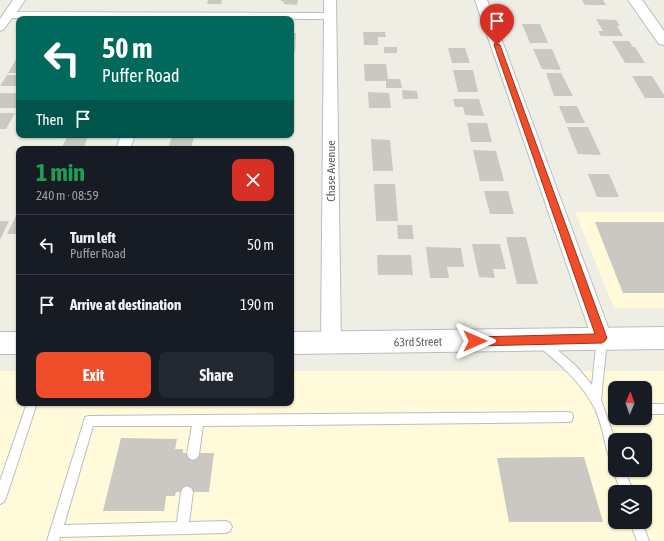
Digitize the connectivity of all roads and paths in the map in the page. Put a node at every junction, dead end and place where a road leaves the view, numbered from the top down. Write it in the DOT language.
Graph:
graph roads {
  1 [pos="19,0"];
  2 [pos="330,0"];
  3 [pos="481,0"];
  4 [pos="635,0"];
  5 [pos="172,13"];
  6 [pos="8,15"];
  7 [pos="330,16"];
  8 [pos="0,26"];
  9 [pos="664,40"];
  10 [pos="602,338"];
  11 [pos="664,338"];
  12 [pos="539,341"];
  13 [pos="0,343"];
  14 [pos="16,343"];
  15 [pos="294,343"];
  16 [pos="331,343"];
  17 [pos="596,401"];
  18 [pos="31,406"];
  19 [pos="652,409"];
  20 [pos="664,409"];
  21 [pos="568,417"];
  22 [pos="198,420"];
  23 [pos="608,436"];
  24 [pos="193,454"];
  25 [pos="187,492"];
  26 [pos="0,498"];
  27 [pos="226,527"];
  28 [pos="182,528"];
  29 [pos="639,529"];
  30 [pos="55,536"];
  31 [pos="643,541"];
  1 -- 6 [label="street"];
  2 -- 7 [label="street, Chase Avenue"];
  3 -- 10 [label="street"];
  4 -- 9 [label="main road"];
  5 -- 6 [label="street"];
  5 -- 7 [label="street"];
  6 -- 8 [label="street"];
  7 -- 16 [label="street, Chase Avenue"];
  10 -- 11 [label="main road, 63rd Street"];
  10 -- 12 [label="main road, 63rd Street"];
  10 -- 17 [label="lane"];
  12 -- 16 [label="main road, 63rd Street"];
  12 -- 17 [label="lane"];
  13 -- 14 [label="main road"];
  15 -- 16 [label="main road, 63rd Street"];
  17 -- 23 [label="lane"];
  18 -- 26 [label="lane"];
  19 -- 20 [label="lane"];
  21 -- 22 [label="lane"];
  22 -- 24 [label="lane"];
  22 -- 30 [label="lane"];
  25 -- 28 [label="lane"];
  27 -- 28 [label="lane"];
  28 -- 30 [label="lane"];
  29 -- 31 [label="lane"];
}
